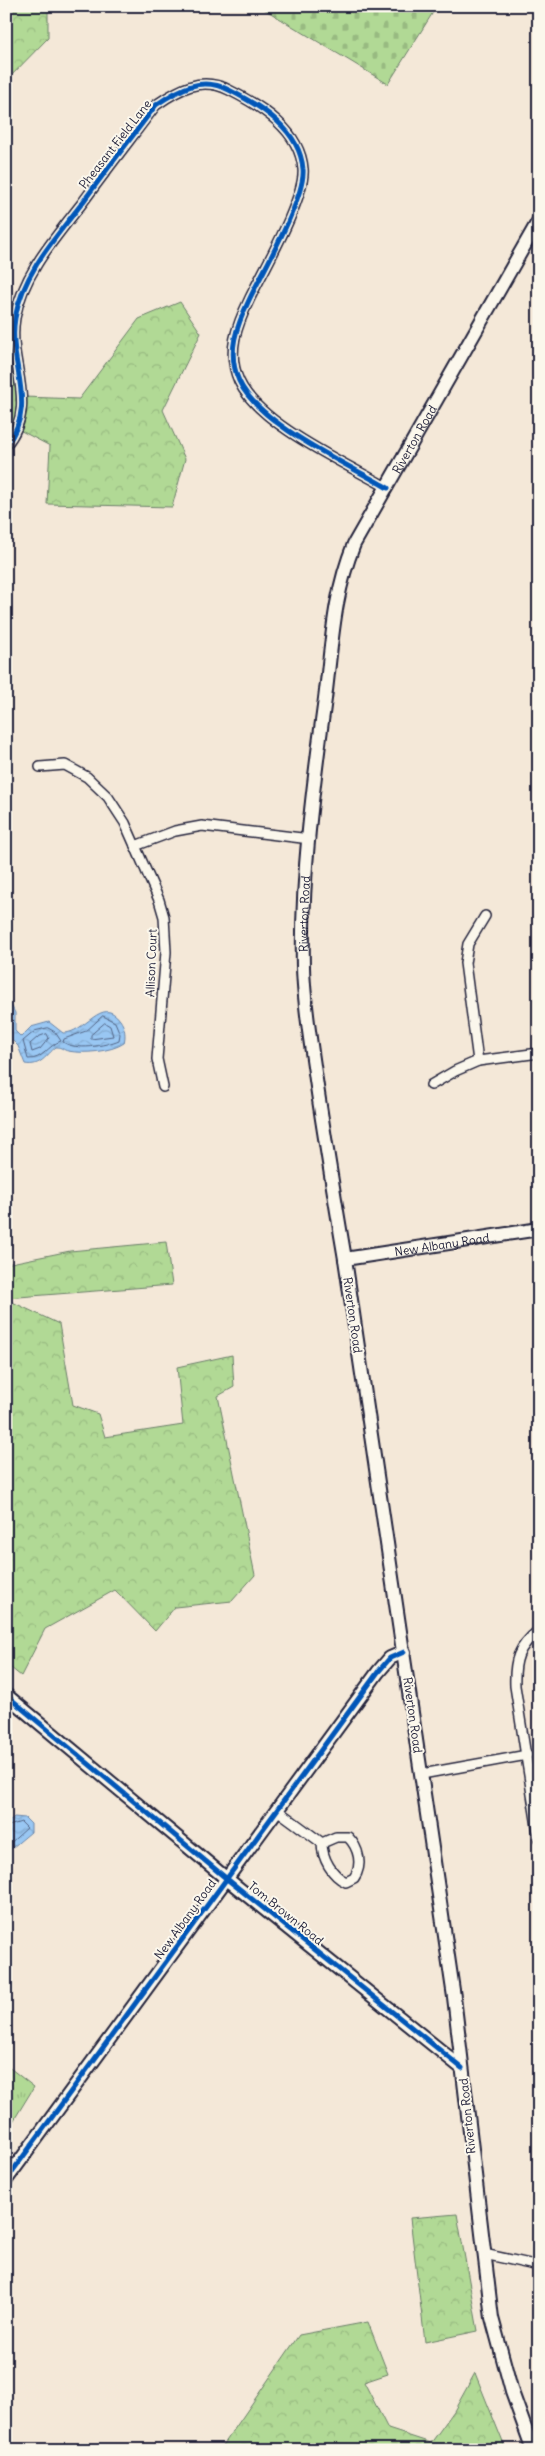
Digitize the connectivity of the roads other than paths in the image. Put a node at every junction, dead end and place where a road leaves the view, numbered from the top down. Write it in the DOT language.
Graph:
graph roads {
  1 [pos="539,220"];
  2 [pos="6,445"];
  3 [pos="388,488"];
  4 [pos="40,767"];
  5 [pos="310,839"];
  6 [pos="135,846"];
  7 [pos="485,916"];
  8 [pos="539,1053"];
  9 [pos="478,1061"];
  10 [pos="431,1085"];
  11 [pos="163,1087"];
  12 [pos="539,1229"];
  13 [pos="345,1259"];
  14 [pos="539,1630"];
  15 [pos="404,1652"];
  16 [pos="6,1695"];
  17 [pos="527,1755"];
  18 [pos="422,1774"];
  19 [pos="277,1810"];
  20 [pos="539,1839"];
  21 [pos="322,1843"];
  22 [pos="227,1879"];
  23 [pos="462,2068"];
  24 [pos="6,2180"];
  25 [pos="484,2254"];
  26 [pos="539,2266"];
  27 [pos="534,2450"];
  1 -- 3 [label="main road, Riverton Road"];
  2 -- 3 [label="street, Pheasant Field Lane"];
  3 -- 5 [label="main road, Riverton Road"];
  4 -- 6 [label="street, Allison Court"];
  5 -- 6 [label="street"];
  5 -- 13 [label="main road, Riverton Road"];
  6 -- 11 [label="street, Allison Court"];
  7 -- 9 [label="street"];
  8 -- 9 [label="street"];
  9 -- 10 [label="street"];
  12 -- 13 [label="main road, New Albany Road"];
  13 -- 15 [label="main road, Riverton Road"];
  14 -- 17 [label="street"];
  15 -- 18 [label="main road, Riverton Road"];
  15 -- 19 [label="main road, New Albany Road"];
  16 -- 22 [label="main road, Tom Brown Road"];
  17 -- 18 [label="street"];
  17 -- 20 [label="street"];
  18 -- 23 [label="main road, Riverton Road"];
  19 -- 21 [label="street"];
  19 -- 22 [label="main road, New Albany Road"];
  21 -- 21 [label="street"];
  22 -- 23 [label="main road, Tom Brown Road"];
  22 -- 24 [label="main road, New Albany Road"];
  23 -- 25 [label="main road, Riverton Road"];
  25 -- 26 [label="street"];
  25 -- 27 [label="main road, Riverton Road"];
}
